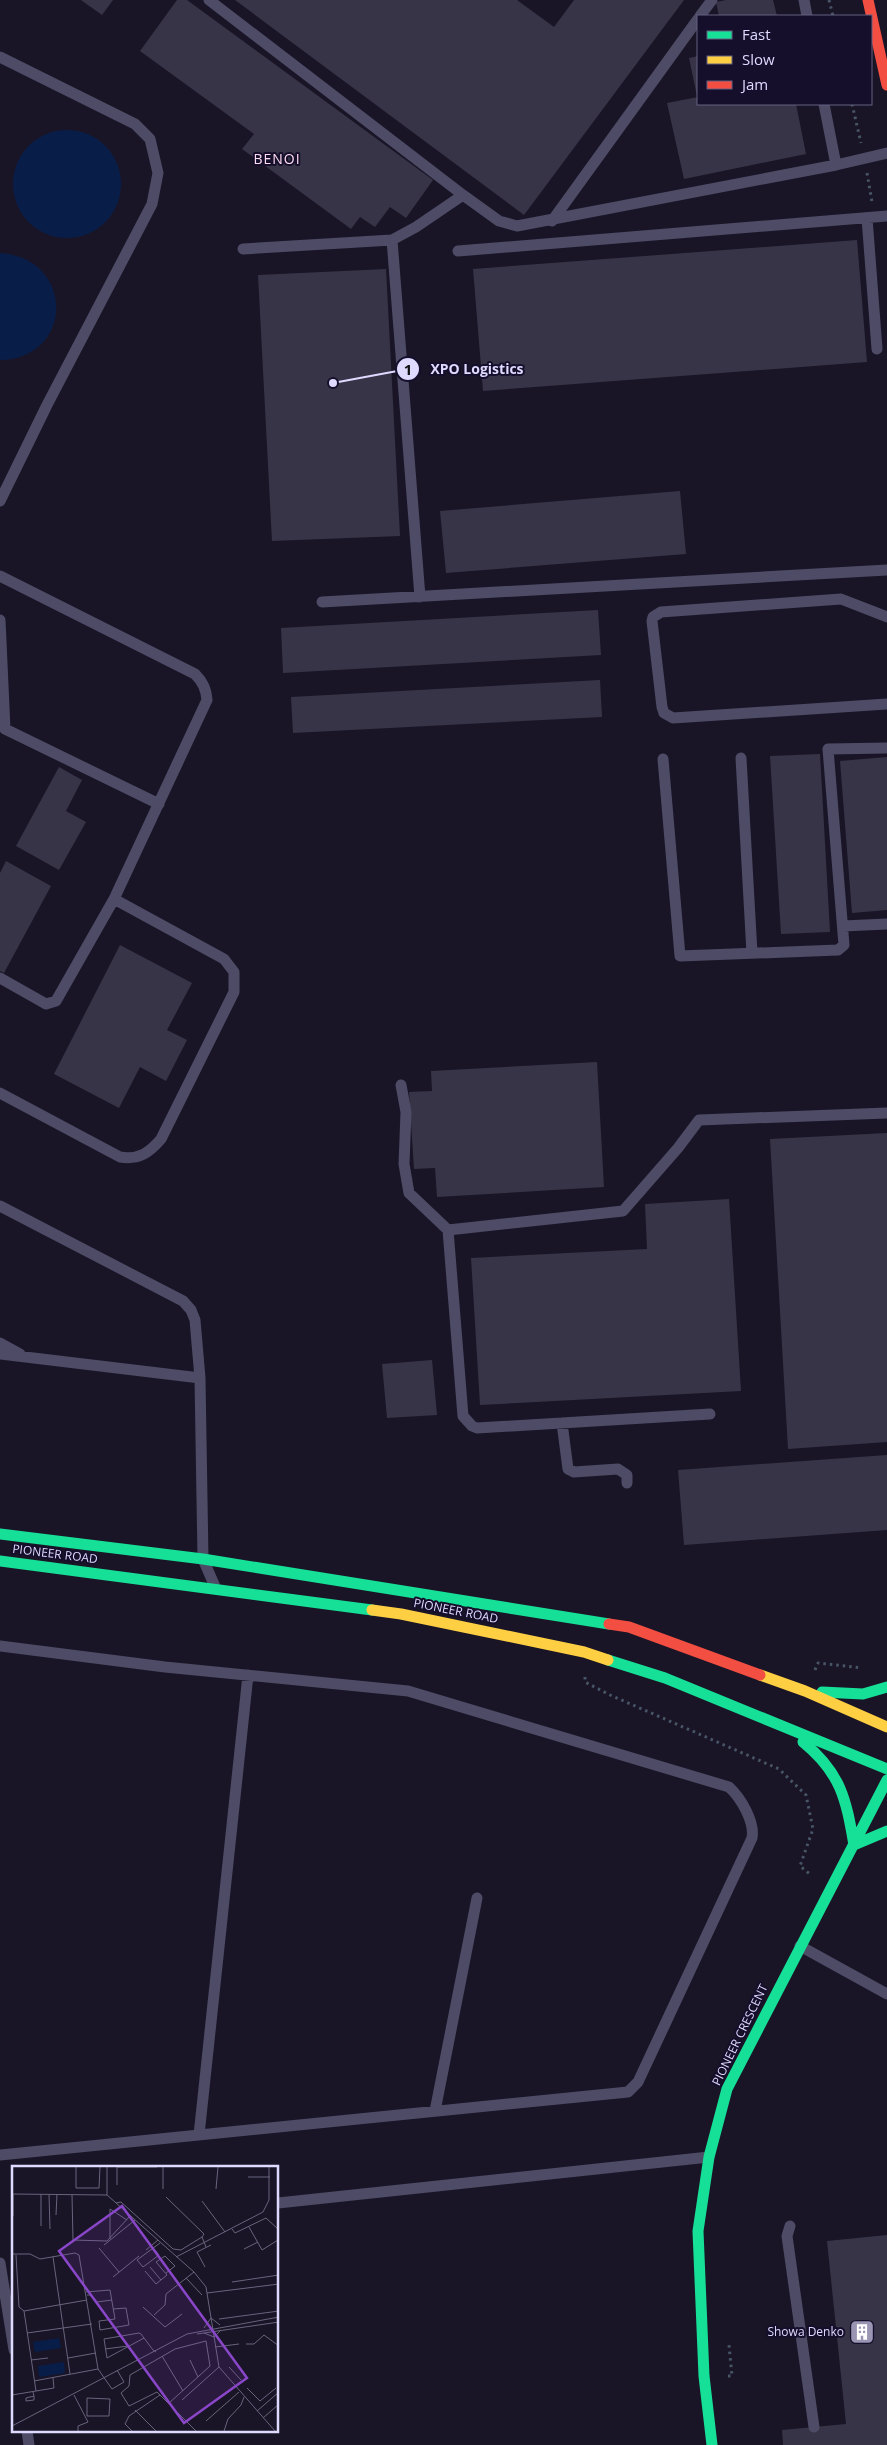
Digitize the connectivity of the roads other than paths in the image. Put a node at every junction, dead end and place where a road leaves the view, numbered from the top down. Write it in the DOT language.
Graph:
graph roads {
  1 [pos="209,0"];
  2 [pos="712,0"];
  3 [pos="804,0"];
  4 [pos="868,0"];
  5 [pos="701,15"];
  6 [pos="807,15"];
  7 [pos="871,15"];
  8 [pos="872,18"];
  9 [pos="697,21"];
  10 [pos="0,57"];
  11 [pos="887,85"];
  12 [pos="824,105"];
  13 [pos="887,153"];
  14 [pos="836,166"];
  15 [pos="463,195"];
  16 [pos="887,216"];
  17 [pos="867,218"];
  18 [pos="552,221"];
  19 [pos="392,240"];
  20 [pos="243,249"];
  21 [pos="458,251"];
  22 [pos="877,349"];
  23 [pos="0,501"];
  24 [pos="887,570"];
  25 [pos="0,576"];
  26 [pos="420,597"];
  27 [pos="322,602"];
  28 [pos="887,617"];
  29 [pos="0,620"];
  30 [pos="887,704"];
  31 [pos="887,748"];
  32 [pos="742,758"];
  33 [pos="663,759"];
  34 [pos="159,804"];
  35 [pos="114,900"];
  36 [pos="887,924"];
  37 [pos="843,926"];
  38 [pos="752,953"];
  39 [pos="0,978"];
  40 [pos="401,1085"];
  41 [pos="0,1092"];
  42 [pos="887,1113"];
  43 [pos="0,1206"];
  44 [pos="448,1230"];
  45 [pos="0,1343"];
  46 [pos="0,1354"];
  47 [pos="26,1357"];
  48 [pos="200,1378"];
  49 [pos="710,1414"];
  50 [pos="562,1423"];
  51 [pos="628,1483"];
  52 [pos="0,1534"];
  53 [pos="203,1559"];
  54 [pos="0,1561"];
  55 [pos="216,1589"];
  56 [pos="0,1646"];
  57 [pos="248,1675"];
  58 [pos="887,1687"];
  59 [pos="805,1691"];
  60 [pos="768,1720"];
  61 [pos="887,1727"];
  62 [pos="887,1769"];
  63 [pos="887,1780"];
  64 [pos="887,1831"];
  65 [pos="854,1845"];
  66 [pos="477,1898"];
  67 [pos="800,1946"];
  68 [pos="887,1994"];
  69 [pos="435,2111"];
  70 [pos="200,2135"];
  71 [pos="0,2155"];
  72 [pos="709,2157"];
  73 [pos="279,2203"];
  74 [pos="790,2226"];
  75 [pos="0,2263"];
  76 [pos="12,2338"];
  77 [pos="814,2427"];
  78 [pos="27,2432"];
  79 [pos="29,2445"];
  80 [pos="712,2445"];
  1 -- 15 [label="lane"];
  2 -- 5 [label="lane"];
  3 -- 6 [label="lane"];
  4 -- 7 [label="main road"];
  8 -- 11 [label="main road"];
  9 -- 18 [label="lane"];
  10 -- 23 [label="lane"];
  12 -- 14 [label="lane"];
  13 -- 14 [label="lane"];
  14 -- 18 [label="lane"];
  15 -- 18 [label="lane"];
  15 -- 19 [label="lane"];
  16 -- 17 [label="lane"];
  17 -- 21 [label="lane"];
  17 -- 22 [label="lane"];
  19 -- 20 [label="lane"];
  19 -- 26 [label="lane"];
  24 -- 26 [label="lane"];
  25 -- 34 [label="lane"];
  26 -- 27 [label="lane"];
  28 -- 30 [label="lane"];
  29 -- 34 [label="lane"];
  31 -- 37 [label="lane"];
  32 -- 38 [label="lane"];
  33 -- 38 [label="lane"];
  34 -- 35 [label="lane"];
  35 -- 39 [label="lane"];
  35 -- 41 [label="lane"];
  36 -- 37 [label="lane"];
  37 -- 38 [label="lane"];
  40 -- 44 [label="lane"];
  42 -- 44 [label="lane"];
  43 -- 48 [label="lane"];
  44 -- 50 [label="lane"];
  45 -- 47 [label="lane"];
  46 -- 47 [label="lane"];
  47 -- 48 [label="lane"];
  48 -- 53 [label="lane"];
  49 -- 50 [label="lane"];
  50 -- 51 [label="lane"];
  52 -- 53 [label="main road, PIONEER ROAD"];
  53 -- 55 [label="lane"];
  53 -- 59 [label="main road, PIONEER ROAD"];
  54 -- 55 [label="main road, PIONEER ROAD"];
  55 -- 60 [label="main road, PIONEER ROAD"];
  56 -- 57 [label="lane"];
  57 -- 69 [label="lane"];
  57 -- 70 [label="lane"];
  58 -- 59 [label="main road"];
  59 -- 61 [label="main road, PIONEER ROAD"];
  60 -- 62 [label="main road, PIONEER ROAD"];
  60 -- 65 [label="main road"];
  63 -- 65 [label="main road, PIONEER CRESCENT"];
  64 -- 65 [label="main road"];
  65 -- 67 [label="main road, PIONEER CRESCENT"];
  66 -- 69 [label="lane"];
  67 -- 68 [label="lane"];
  67 -- 72 [label="main road, PIONEER CRESCENT"];
  69 -- 70 [label="lane"];
  70 -- 71 [label="lane"];
  72 -- 73 [label="lane"];
  72 -- 80 [label="main road, PIONEER CRESCENT"];
  74 -- 77 [label="lane"];
  75 -- 76 [label="lane"];
  78 -- 79 [label="lane"];
}
